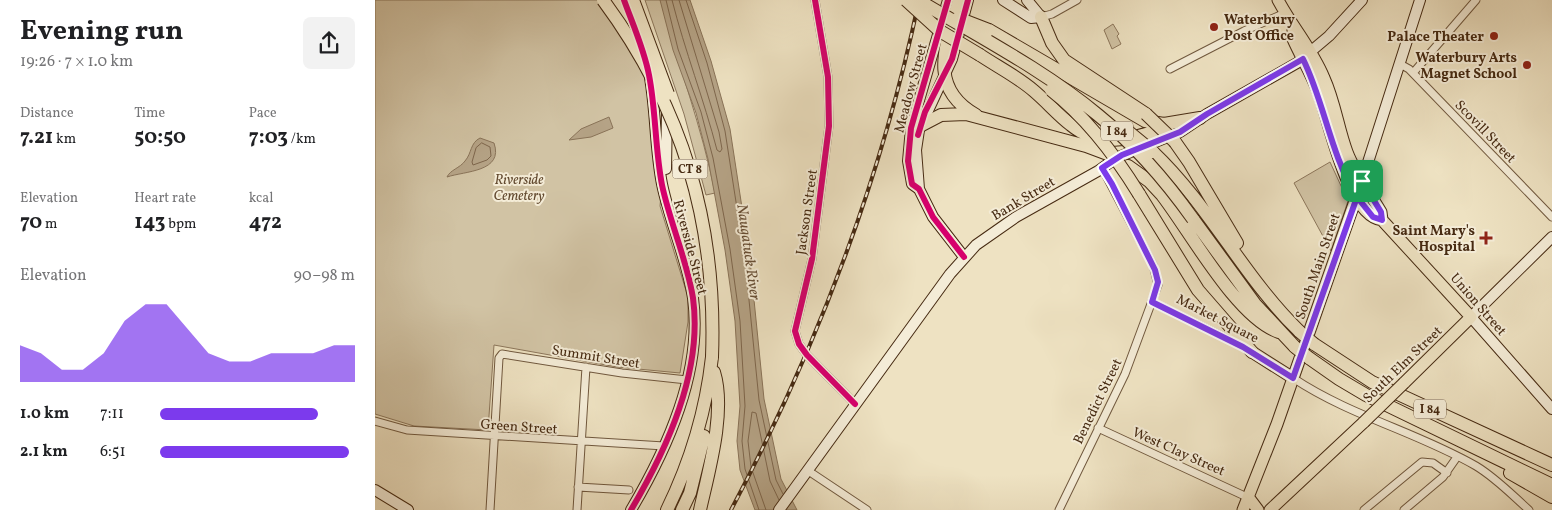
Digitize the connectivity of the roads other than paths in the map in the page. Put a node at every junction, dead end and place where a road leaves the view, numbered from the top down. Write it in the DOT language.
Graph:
graph roads {
  1 [pos="603,0"];
  2 [pos="610,0"];
  3 [pos="615,0"];
  4 [pos="624,0"];
  5 [pos="635,0"];
  6 [pos="815,0"];
  7 [pos="906,0"];
  8 [pos="918,0"];
  9 [pos="948,0"];
  10 [pos="959,0"];
  11 [pos="968,0"];
  12 [pos="1003,0"];
  13 [pos="1027,0"];
  14 [pos="1077,0"];
  15 [pos="1278,0"];
  16 [pos="1362,0"];
  17 [pos="1420,0"];
  18 [pos="1477,0"];
  19 [pos="1285,13"];
  20 [pos="1041,17"];
  21 [pos="628,27"];
  22 [pos="986,35"];
  23 [pos="1307,56"];
  24 [pos="1022,63"];
  25 [pos="1400,64"];
  26 [pos="1170,69"];
  27 [pos="1413,73"];
  28 [pos="945,77"];
  29 [pos="674,111"];
  30 [pos="984,118"];
  31 [pos="1200,118"];
  32 [pos="1185,121"];
  33 [pos="920,126"];
  34 [pos="1102,168"];
  35 [pos="1362,181"];
  36 [pos="919,189"];
  37 [pos="665,197"];
  38 [pos="1357,197"];
  39 [pos="1552,217"];
  40 [pos="1382,220"];
  41 [pos="706,235"];
  42 [pos="1552,237"];
  43 [pos="964,257"];
  44 [pos="1152,302"];
  45 [pos="1273,305"];
  46 [pos="1471,317"];
  47 [pos="1279,332"];
  48 [pos="1252,352"];
  49 [pos="586,368"];
  50 [pos="713,372"];
  51 [pos="1293,378"];
  52 [pos="687,380"];
  53 [pos="855,404"];
  54 [pos="1552,409"];
  55 [pos="375,421"];
  56 [pos="1097,428"];
  57 [pos="494,437"];
  58 [pos="581,442"];
  59 [pos="663,446"];
  60 [pos="1483,451"];
  61 [pos="1457,457"];
  62 [pos="1552,465"];
  63 [pos="807,470"];
  64 [pos="1447,473"];
  65 [pos="1552,485"];
  66 [pos="578,487"];
  67 [pos="678,488"];
  68 [pos="375,490"];
  69 [pos="629,490"];
  70 [pos="1552,497"];
  71 [pos="1249,498"];
  72 [pos="408,510"];
  73 [pos="489,510"];
  74 [pos="577,510"];
  75 [pos="633,510"];
  76 [pos="663,510"];
  77 [pos="667,510"];
  78 [pos="682,510"];
  79 [pos="700,510"];
  80 [pos="779,510"];
  81 [pos="867,510"];
  82 [pos="1059,510"];
  83 [pos="1243,510"];
  84 [pos="1258,510"];
  85 [pos="1270,510"];
  86 [pos="1364,510"];
  87 [pos="1404,510"];
  88 [pos="1529,510"];
  1 -- 41 [label="highway, CT 8, bridge"];
  2 -- 21 [label="highway, CT 8"];
  3 -- 21 [label="highway"];
  4 -- 37 [label="main road, Riverside Street"];
  5 -- 29 [label="highway, bridge"];
  5 -- 37 [label="main road, Riverside Street"];
  5 -- 41 [label="highway, bridge"];
  6 -- 53 [label="street, Jackson Street"];
  7 -- 32 [label="highway, bridge"];
  8 -- 22 [label="highway, I 84, bridge"];
  8 -- 24 [label="highway, I 84, bridge"];
  9 -- 36 [label="main road, Meadow Street"];
  10 -- 28 [label="highway"];
  11 -- 28 [label="main road, Meadow Street"];
  12 -- 20 [label="main road"];
  13 -- 20 [label="main road"];
  14 -- 20 [label="street"];
  15 -- 19 [label="main road"];
  16 -- 23 [label="main road, Bank Street"];
  17 -- 25 [label="main road, South Main Street"];
  18 -- 27 [label="street"];
  19 -- 23 [label="main road"];
  19 -- 26 [label="street"];
  20 -- 45 [label="highway, bridge"];
  21 -- 29 [label="highway, CT 8"];
  22 -- 32 [label="highway"];
  22 -- 45 [label="highway, I 84, bridge"];
  23 -- 31 [label="main road, Bank Street"];
  23 -- 35 [label="main road, Union Street"];
  23 -- 38 [label="main road, Union Street"];
  24 -- 47 [label="highway, I 84, bridge"];
  24 -- 48 [label="highway, bridge"];
  25 -- 27 [label="street, Scovill Street"];
  25 -- 35 [label="main road, South Main Street"];
  27 -- 39 [label="street, Scovill Street"];
  28 -- 30 [label="highway"];
  28 -- 33 [label="main road, Meadow Street"];
  29 -- 50 [label="highway, CT 8, bridge"];
  30 -- 33 [label="highway"];
  30 -- 47 [label="highway, bridge"];
  31 -- 32 [label="highway"];
  31 -- 34 [label="main road, Bank Street"];
  33 -- 36 [label="main road, Meadow Street"];
  34 -- 43 [label="main road, Bank Street"];
  34 -- 44 [label="street"];
  35 -- 38 [label="main road, South Main Street"];
  35 -- 40 [label="main road, Union Street"];
  36 -- 43 [label="main road, Meadow Street"];
  37 -- 52 [label="main road, Riverside Street"];
  38 -- 40 [label="main road, Union Street"];
  38 -- 51 [label="main road, South Main Street"];
  40 -- 46 [label="main road, Union Street"];
  41 -- 67 [label="highway, CT 8, bridge"];
  42 -- 46 [label="main road, South Elm Street"];
  43 -- 53 [label="main road, Bank Street"];
  44 -- 48 [label="street, Market Square"];
  44 -- 56 [label="street, Benedict Street"];
  45 -- 62 [label="highway, I 84, bridge"];
  46 -- 54 [label="main road, Union Street"];
  46 -- 85 [label="main road, South Elm Street, bridge"];
  47 -- 60 [label="highway, I 84, bridge"];
  48 -- 51 [label="main road, Market Square"];
  49 -- 52 [label="street, Summit Street"];
  49 -- 57 [label="street, Summit Street"];
  49 -- 58 [label="street"];
  50 -- 78 [label="highway, CT 8"];
  50 -- 79 [label="highway"];
  51 -- 61 [label="street"];
  51 -- 71 [label="main road, South Main Street"];
  52 -- 59 [label="main road, Riverside Street"];
  53 -- 63 [label="main road, Bank Street"];
  55 -- 57 [label="street, Green Street"];
  56 -- 71 [label="street, West Clay Street"];
  56 -- 82 [label="street, Benedict Street"];
  57 -- 58 [label="street, Green Street"];
  57 -- 73 [label="street"];
  58 -- 59 [label="street, Green Street"];
  58 -- 66 [label="street"];
  59 -- 75 [label="main road, Riverside Street"];
  60 -- 65 [label="highway, I 84"];
  60 -- 70 [label="highway"];
  61 -- 64 [label="street"];
  61 -- 88 [label="street"];
  63 -- 80 [label="main road, Bank Street"];
  63 -- 81 [label="street"];
  64 -- 86 [label="street"];
  64 -- 87 [label="street"];
  66 -- 69 [label="street"];
  66 -- 74 [label="street"];
  67 -- 76 [label="highway"];
  67 -- 77 [label="highway, CT 8"];
  68 -- 72 [label="main road"];
  71 -- 83 [label="main road, South Main Street"];
  71 -- 84 [label="main road"];
}
